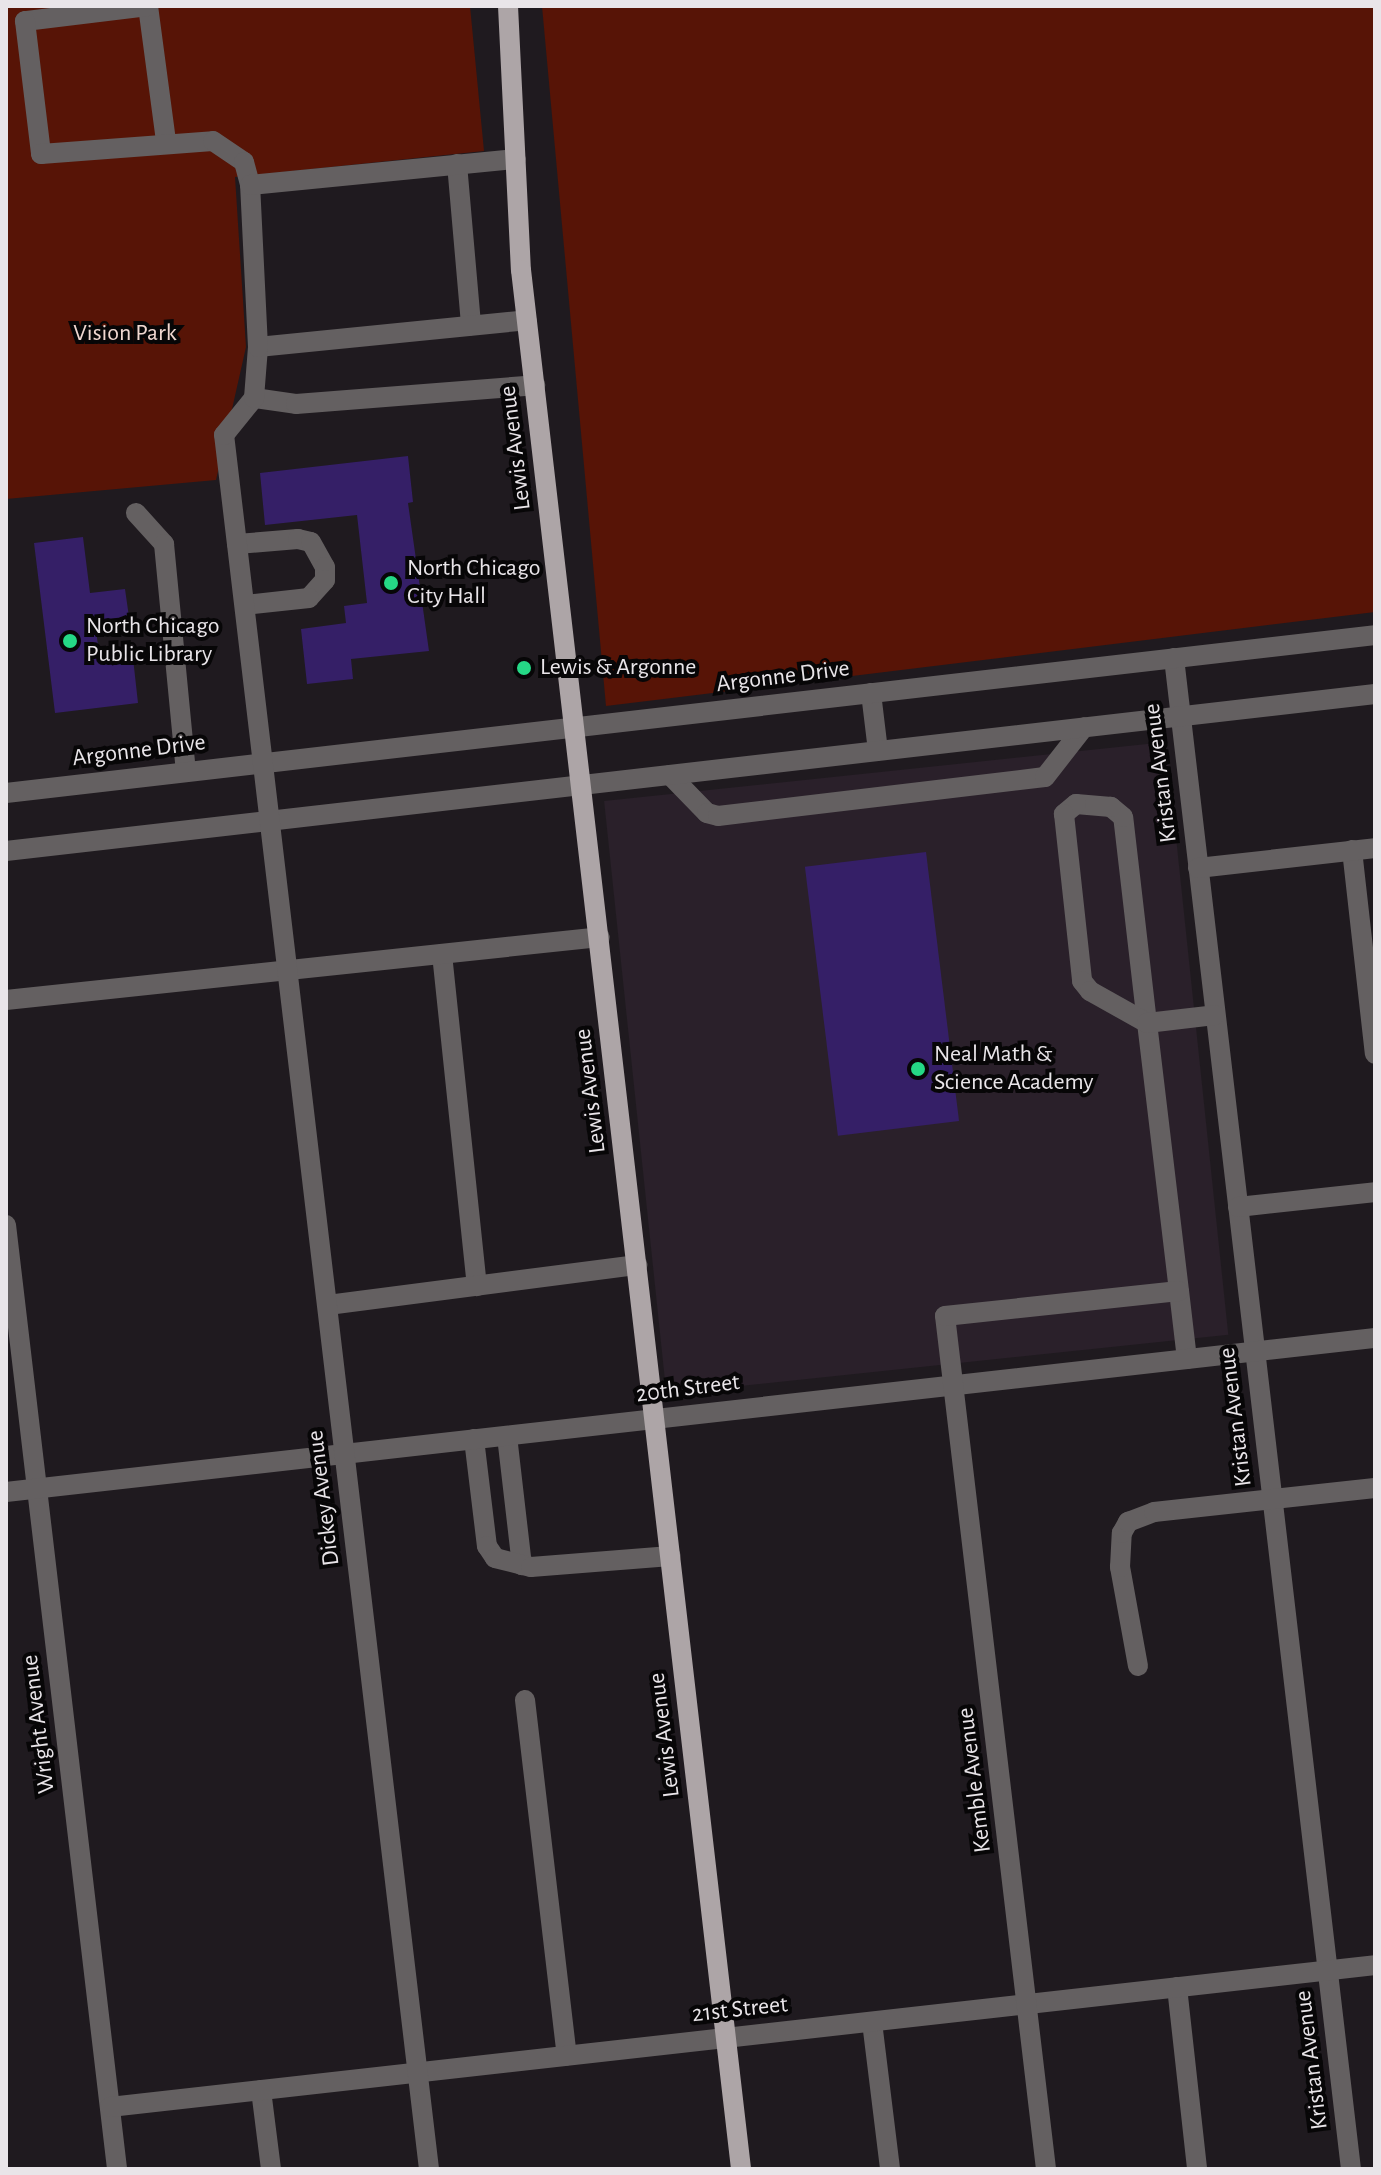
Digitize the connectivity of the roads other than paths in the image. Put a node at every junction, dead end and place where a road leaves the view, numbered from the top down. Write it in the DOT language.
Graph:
graph roads {
  1 [pos="508,6"];
  2 [pos="166,141"];
  3 [pos="516,159"];
  4 [pos="457,164"];
  5 [pos="250,185"];
  6 [pos="527,320"];
  7 [pos="471,325"];
  8 [pos="258,347"];
  9 [pos="535,385"];
  10 [pos="254,398"];
  11 [pos="136,513"];
  12 [pos="237,544"];
  13 [pos="245,605"];
  14 [pos="1375,635"];
  15 [pos="1174,658"];
  16 [pos="871,693"];
  17 [pos="1375,694"];
  18 [pos="1180,716"];
  19 [pos="576,727"];
  20 [pos="1084,727"];
  21 [pos="878,751"];
  22 [pos="264,763"];
  23 [pos="186,772"];
  24 [pos="670,775"];
  25 [pos="582,785"];
  26 [pos="6,793"];
  27 [pos="271,821"];
  28 [pos="1375,848"];
  29 [pos="1352,850"];
  30 [pos="6,851"];
  31 [pos="1198,868"];
  32 [pos="600,937"];
  33 [pos="442,954"];
  34 [pos="288,970"];
  35 [pos="6,1000"];
  36 [pos="1215,1015"];
  37 [pos="1147,1023"];
  38 [pos="1375,1054"];
  39 [pos="1375,1192"];
  40 [pos="1238,1207"];
  41 [pos="6,1225"];
  42 [pos="637,1265"];
  43 [pos="477,1286"];
  44 [pos="1179,1291"];
  45 [pos="328,1305"];
  46 [pos="1375,1338"];
  47 [pos="1255,1352"];
  48 [pos="1187,1359"];
  49 [pos="956,1385"];
  50 [pos="655,1419"];
  51 [pos="507,1436"];
  52 [pos="474,1439"];
  53 [pos="345,1454"];
  54 [pos="37,1488"];
  55 [pos="1375,1488"];
  56 [pos="6,1492"];
  57 [pos="1272,1500"];
  58 [pos="671,1556"];
  59 [pos="522,1565"];
  60 [pos="1138,1666"];
  61 [pos="525,1700"];
  62 [pos="1375,1965"];
  63 [pos="1327,1970"];
  64 [pos="1177,1987"];
  65 [pos="1027,2004"];
  66 [pos="872,2022"];
  67 [pos="726,2038"];
  68 [pos="567,2056"];
  69 [pos="418,2073"];
  70 [pos="261,2090"];
  71 [pos="110,2107"];
  72 [pos="117,2169"];
  73 [pos="271,2169"];
  74 [pos="429,2169"];
  75 [pos="741,2169"];
  76 [pos="890,2169"];
  77 [pos="1046,2169"];
  78 [pos="1197,2169"];
  79 [pos="1351,2169"];
  1 -- 3 [label="main road, Lewis Avenue"];
  2 -- 2 [label="street"];
  2 -- 5 [label="street"];
  3 -- 4 [label="street"];
  3 -- 6 [label="main road, Lewis Avenue"];
  4 -- 5 [label="street"];
  4 -- 7 [label="street"];
  5 -- 8 [label="street"];
  6 -- 7 [label="street"];
  6 -- 9 [label="main road, Lewis Avenue"];
  7 -- 8 [label="street"];
  8 -- 10 [label="street"];
  9 -- 10 [label="street"];
  9 -- 19 [label="main road, Lewis Avenue"];
  10 -- 12 [label="street, Dickey Avenue"];
  11 -- 23 [label="street"];
  12 -- 13 [label="street, Dickey Avenue"];
  12 -- 13 [label="street"];
  13 -- 22 [label="street, Dickey Avenue"];
  14 -- 15 [label="street, Argonne Drive"];
  15 -- 16 [label="street, Argonne Drive"];
  15 -- 18 [label="street, Kristan Avenue"];
  16 -- 19 [label="street, Argonne Drive"];
  16 -- 21 [label="street"];
  17 -- 18 [label="street"];
  18 -- 20 [label="street"];
  18 -- 31 [label="street, Kristan Avenue"];
  19 -- 22 [label="street, Argonne Drive"];
  19 -- 25 [label="main road, Lewis Avenue"];
  20 -- 21 [label="street"];
  20 -- 24 [label="street"];
  21 -- 24 [label="street"];
  22 -- 23 [label="street, Argonne Drive"];
  22 -- 27 [label="street, Dickey Avenue"];
  23 -- 26 [label="street, Argonne Drive"];
  24 -- 25 [label="street"];
  25 -- 27 [label="street"];
  25 -- 32 [label="main road, Lewis Avenue"];
  27 -- 30 [label="street"];
  27 -- 34 [label="street, Dickey Avenue"];
  28 -- 29 [label="street"];
  29 -- 31 [label="street"];
  29 -- 38 [label="street"];
  31 -- 36 [label="street, Kristan Avenue"];
  32 -- 33 [label="street"];
  32 -- 42 [label="main road, Lewis Avenue"];
  33 -- 34 [label="street"];
  33 -- 43 [label="street"];
  34 -- 35 [label="street"];
  34 -- 45 [label="street, Dickey Avenue"];
  36 -- 37 [label="street"];
  36 -- 40 [label="street, Kristan Avenue"];
  37 -- 37 [label="street"];
  37 -- 44 [label="street"];
  39 -- 40 [label="street"];
  40 -- 47 [label="street, Kristan Avenue"];
  41 -- 54 [label="street, Wright Avenue"];
  42 -- 43 [label="street"];
  42 -- 50 [label="main road, Lewis Avenue"];
  43 -- 45 [label="street"];
  44 -- 48 [label="street"];
  44 -- 49 [label="street, Kemble Avenue"];
  45 -- 53 [label="street, Dickey Avenue"];
  46 -- 47 [label="street, 20th Street"];
  47 -- 48 [label="street, 20th Street"];
  47 -- 57 [label="street, Kristan Avenue"];
  48 -- 49 [label="street, 20th Street"];
  49 -- 50 [label="street, 20th Street"];
  49 -- 65 [label="street, Kemble Avenue"];
  50 -- 51 [label="street, 20th Street"];
  50 -- 58 [label="main road, Lewis Avenue"];
  51 -- 52 [label="street, 20th Street"];
  51 -- 59 [label="street"];
  52 -- 53 [label="street, 20th Street"];
  52 -- 59 [label="street"];
  53 -- 54 [label="street, 20th Street"];
  53 -- 69 [label="street, Dickey Avenue"];
  54 -- 56 [label="street, 20th Street"];
  54 -- 71 [label="street, Wright Avenue"];
  55 -- 57 [label="street"];
  57 -- 60 [label="street"];
  57 -- 63 [label="street, Kristan Avenue"];
  58 -- 59 [label="street"];
  58 -- 67 [label="main road, Lewis Avenue"];
  61 -- 68 [label="street"];
  62 -- 63 [label="street, 21st Street"];
  63 -- 64 [label="street, 21st Street"];
  63 -- 79 [label="street, Kristan Avenue"];
  64 -- 65 [label="street, 21st Street"];
  64 -- 78 [label="street"];
  65 -- 66 [label="street, 21st Street"];
  65 -- 77 [label="street, Kemble Avenue"];
  66 -- 67 [label="street, 21st Street"];
  66 -- 76 [label="street"];
  67 -- 68 [label="street, 21st Street"];
  67 -- 75 [label="main road, Lewis Avenue"];
  68 -- 69 [label="street, 21st Street"];
  69 -- 70 [label="street, 21st Street"];
  69 -- 74 [label="street, Dickey Avenue"];
  70 -- 71 [label="street, 21st Street"];
  70 -- 73 [label="street"];
  71 -- 72 [label="street, Wright Avenue"];
}
